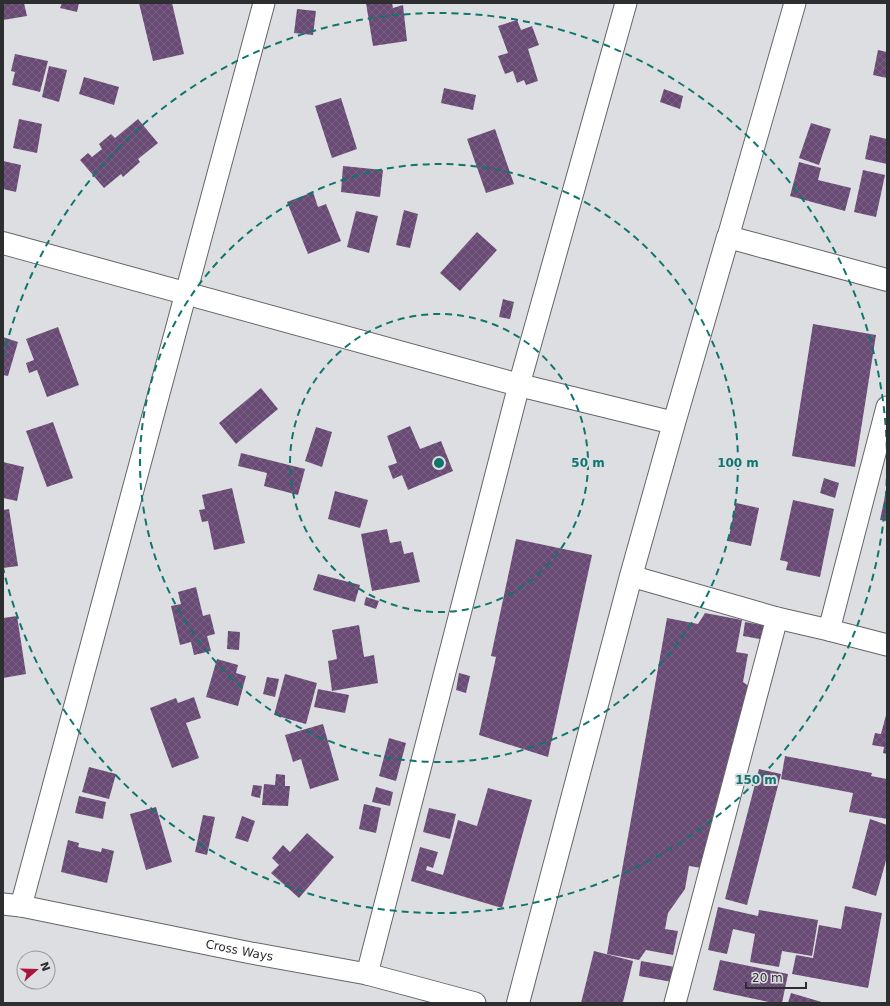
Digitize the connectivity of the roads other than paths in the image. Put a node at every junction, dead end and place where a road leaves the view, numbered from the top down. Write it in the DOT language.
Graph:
graph roads {
  1 [pos="264,3"];
  2 [pos="626,3"];
  3 [pos="795,3"];
  4 [pos="728,237"];
  5 [pos="3,243"];
  6 [pos="887,280"];
  7 [pos="186,293"];
  8 [pos="519,385"];
  9 [pos="887,407"];
  10 [pos="674,423"];
  11 [pos="631,576"];
  12 [pos="778,618"];
  13 [pos="829,630"];
  14 [pos="887,645"];
  15 [pos="12,905"];
  16 [pos="367,974"];
  17 [pos="475,1003"];
  18 [pos="518,1003"];
  19 [pos="675,1003"];
  1 -- 7 [label="street"];
  2 -- 8 [label="street"];
  3 -- 4 [label="street"];
  4 -- 6 [label="street"];
  4 -- 10 [label="street"];
  5 -- 7 [label="street"];
  7 -- 8 [label="street"];
  7 -- 15 [label="street"];
  8 -- 10 [label="street"];
  8 -- 16 [label="street"];
  9 -- 13 [label="street"];
  10 -- 11 [label="street"];
  11 -- 12 [label="street"];
  11 -- 18 [label="street"];
  12 -- 13 [label="street"];
  12 -- 19 [label="street"];
  13 -- 14 [label="street"];
  15 -- 16 [label="street, Cross Ways"];
  16 -- 17 [label="street, Cross Ways"];
}
